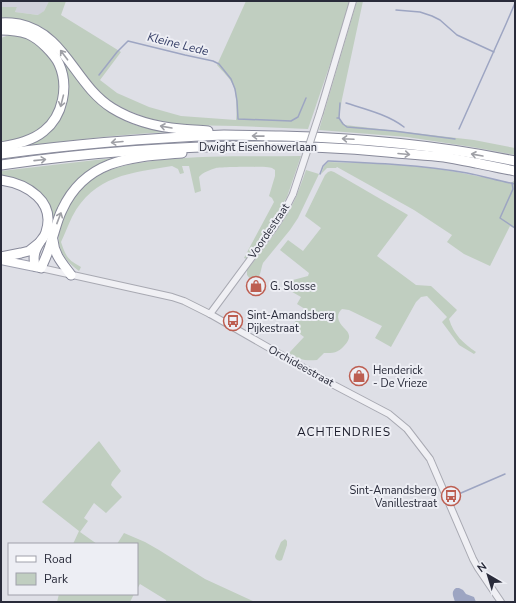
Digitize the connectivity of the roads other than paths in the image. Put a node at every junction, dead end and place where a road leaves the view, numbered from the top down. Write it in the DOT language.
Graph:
graph roads {
  1 [pos="353,1"];
  2 [pos="1,23"];
  3 [pos="1,30"];
  4 [pos="225,135"];
  5 [pos="223,146"];
  6 [pos="1,147"];
  7 [pos="1,154"];
  8 [pos="515,162"];
  9 [pos="1,165"];
  10 [pos="515,171"];
  11 [pos="1,180"];
  12 [pos="53,236"];
  13 [pos="40,242"];
  14 [pos="1,258"];
  15 [pos="38,267"];
  16 [pos="71,275"];
  17 [pos="210,314"];
  18 [pos="501,602"];
  1 -- 17 [label="street, Voordestraat, bridge"];
  4 -- 2 [label="highway, one-way"];
  3 -- 6 [label="highway, one-way"];
  4 -- 7 [label="highway, Dwight Eisenhowerlaan, one-way"];
  8 -- 4 [label="highway, Dwight Eisenhowerlaan, one-way"];
  9 -- 5 [label="highway, Dwight Eisenhowerlaan, one-way"];
  5 -- 10 [label="highway, Dwight Eisenhowerlaan, one-way"];
  12 -- 5 [label="highway, one-way"];
  11 -- 13 [label="highway"];
  12 -- 15 [label="highway"];
  12 -- 16 [label="highway"];
  13 -- 14 [label="highway"];
  13 -- 15 [label="highway"];
  14 -- 15 [label="main road, Orchideestraat"];
  15 -- 16 [label="street, Orchideestraat"];
  16 -- 17 [label="street, Orchideestraat"];
  17 -- 18 [label="street, Orchideestraat"];
}
